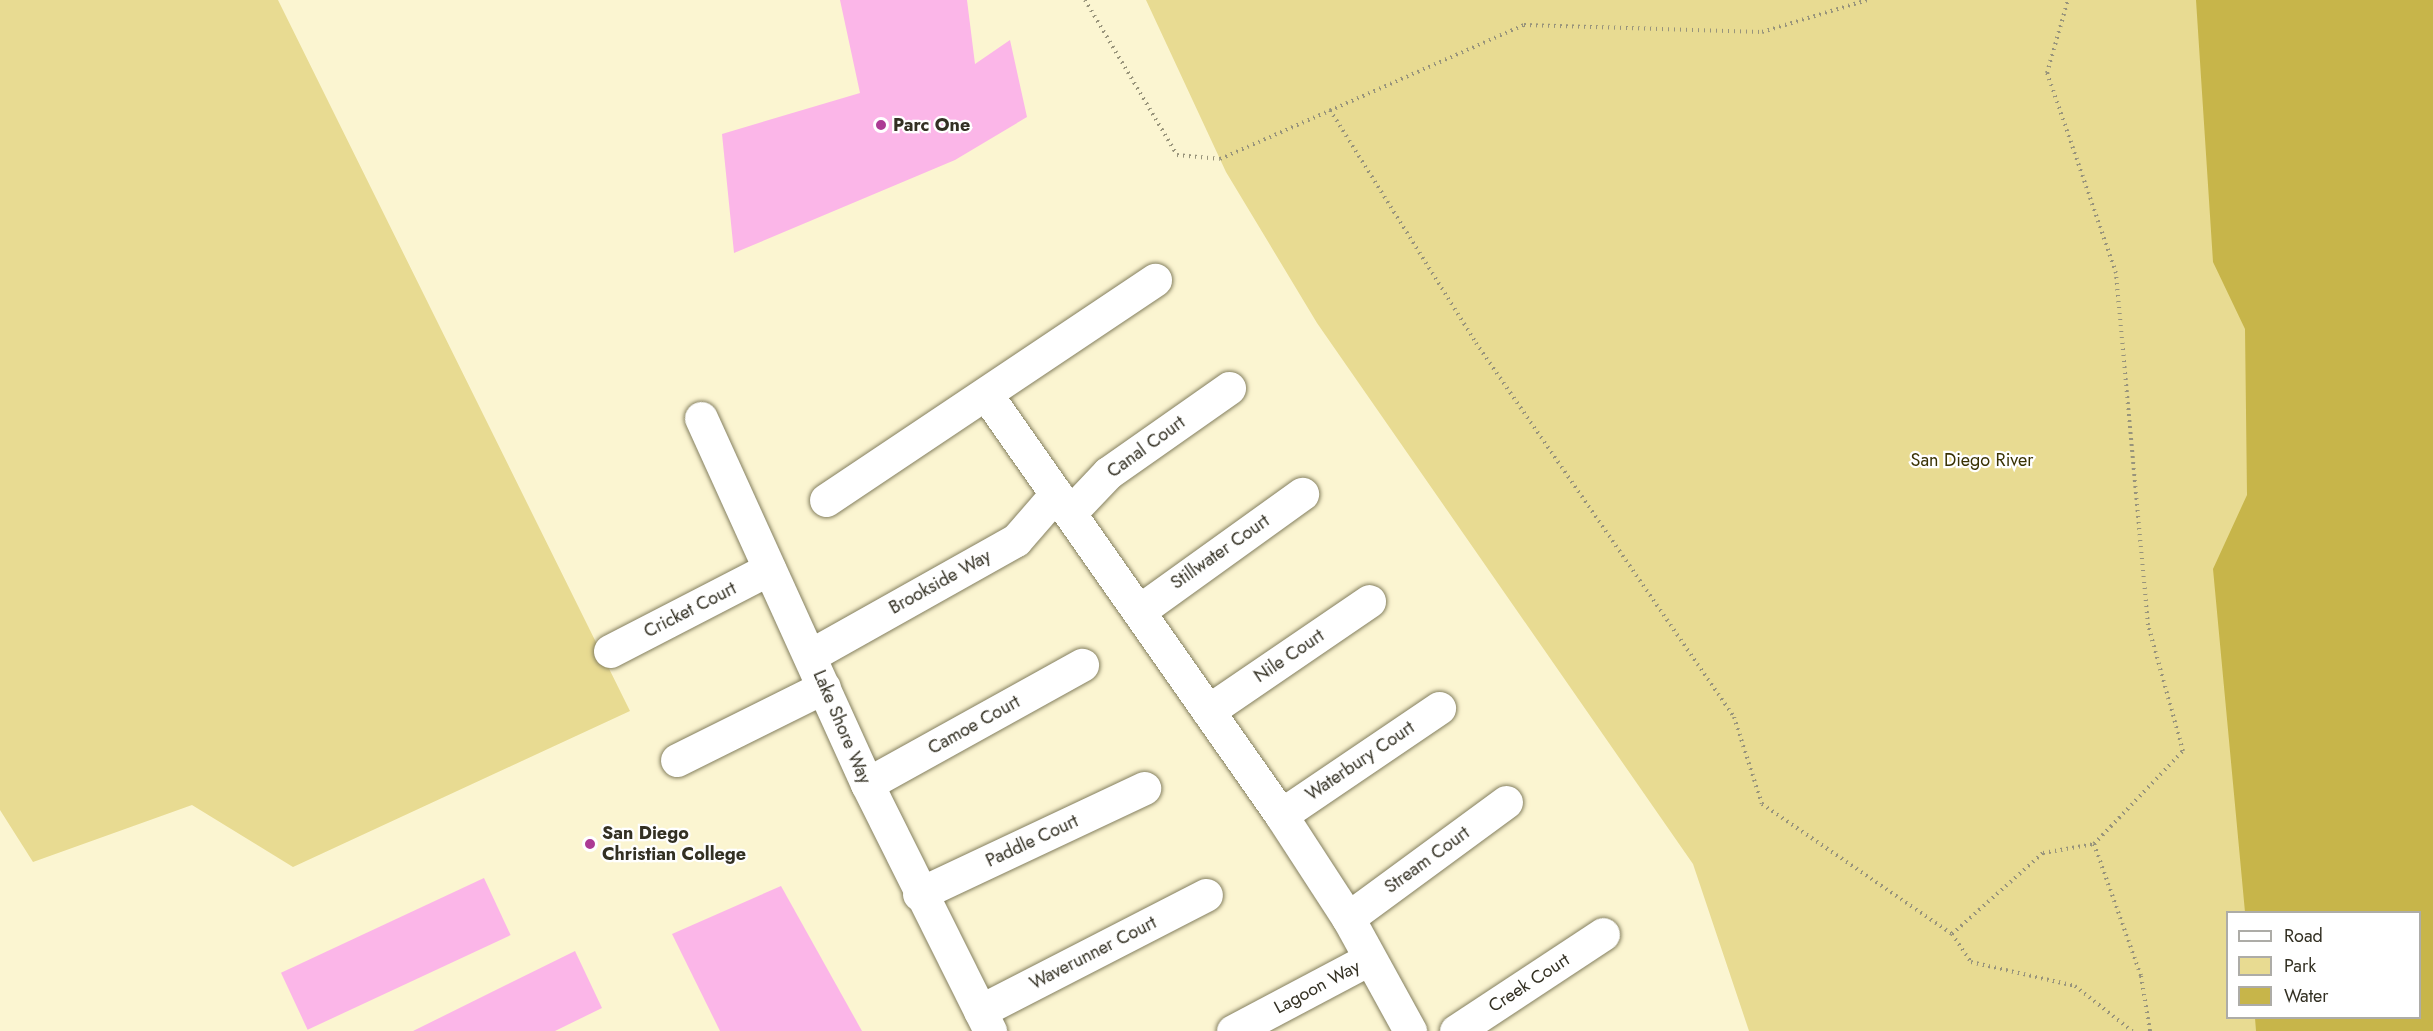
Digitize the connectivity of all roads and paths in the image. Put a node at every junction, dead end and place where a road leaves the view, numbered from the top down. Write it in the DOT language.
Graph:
graph roads {
  1 [pos="1085,0"];
  2 [pos="1867,0"];
  3 [pos="2068,0"];
  4 [pos="1330,110"];
  5 [pos="1155,280"];
  6 [pos="1229,388"];
  7 [pos="986,394"];
  8 [pos="701,418"];
  9 [pos="1302,494"];
  10 [pos="826,500"];
  11 [pos="1063,503"];
  12 [pos="769,569"];
  13 [pos="1369,601"];
  14 [pos="1139,611"];
  15 [pos="610,651"];
  16 [pos="811,655"];
  17 [pos="1082,665"];
  18 [pos="824,687"];
  19 [pos="1439,708"];
  20 [pos="1208,711"];
  21 [pos="677,760"];
  22 [pos="867,784"];
  23 [pos="1144,788"];
  24 [pos="1506,802"];
  25 [pos="1281,815"];
  26 [pos="2094,844"];
  27 [pos="919,894"];
  28 [pos="1206,895"];
  29 [pos="1348,918"];
  30 [pos="1603,934"];
  31 [pos="1952,934"];
  32 [pos="1369,959"];
  33 [pos="985,1021"];
  34 [pos="1233,1031"];
  35 [pos="1410,1031"];
  36 [pos="1456,1031"];
  37 [pos="2132,1031"];
  38 [pos="2150,1031"];
  1 -- 4 [label="path"];
  2 -- 4 [label="path"];
  3 -- 26 [label="path"];
  4 -- 31 [label="path"];
  5 -- 7 [label="street"];
  6 -- 11 [label="street, Canal Court"];
  7 -- 10 [label="street"];
  7 -- 11 [label="street"];
  8 -- 12 [label="street, Lake Shore Way"];
  9 -- 14 [label="street, Stillwater Court"];
  11 -- 14 [label="street"];
  11 -- 16 [label="street, Brookside Way"];
  12 -- 15 [label="street, Cricket Court"];
  12 -- 16 [label="street, Lake Shore Way"];
  13 -- 20 [label="street, Nile Court"];
  14 -- 20 [label="street"];
  16 -- 18 [label="street, Lake Shore Way"];
  17 -- 22 [label="street, Camoe Court"];
  18 -- 21 [label="street"];
  18 -- 22 [label="street, Lake Shore Way"];
  19 -- 25 [label="street, Waterbury Court"];
  20 -- 25 [label="street"];
  22 -- 27 [label="street, Lake Shore Way"];
  23 -- 27 [label="street, Paddle Court"];
  24 -- 29 [label="street, Stream Court"];
  25 -- 29 [label="street"];
  26 -- 31 [label="path"];
  26 -- 38 [label="path"];
  27 -- 33 [label="street, Lake Shore Way"];
  28 -- 33 [label="street, Waverunner Court"];
  29 -- 32 [label="street"];
  30 -- 36 [label="street, Creek Court"];
  31 -- 37 [label="path"];
  32 -- 34 [label="street, Lagoon Way"];
  32 -- 35 [label="street"];
}
